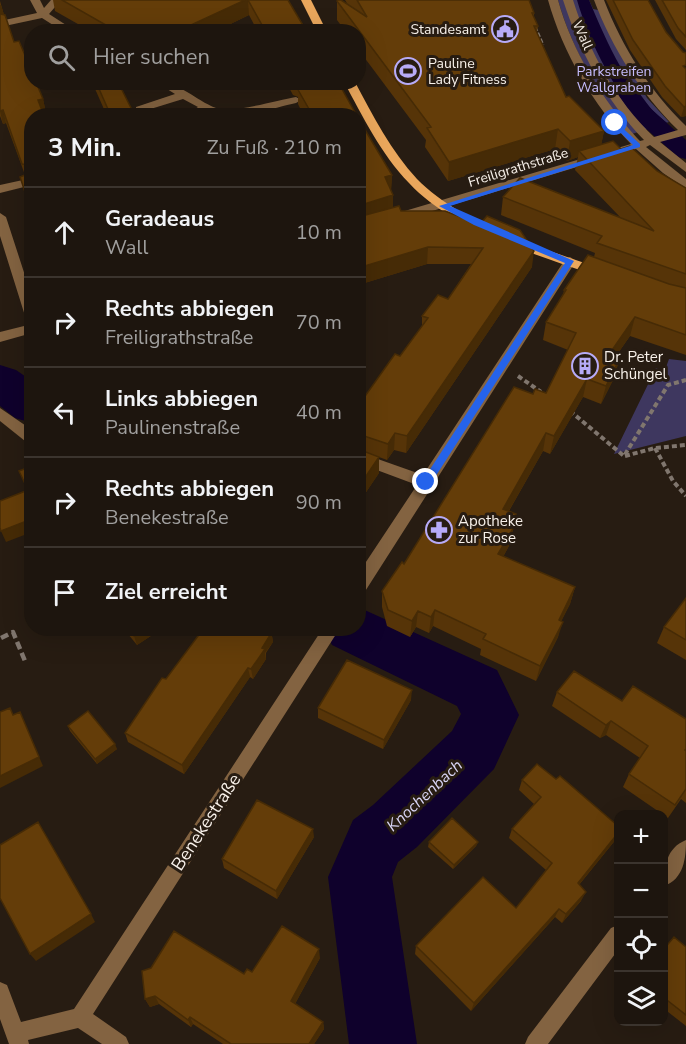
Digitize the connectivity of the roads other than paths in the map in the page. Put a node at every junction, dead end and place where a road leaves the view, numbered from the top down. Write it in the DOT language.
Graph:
graph roads {
  1 [pos="56,0"];
  2 [pos="306,0"];
  3 [pos="553,0"];
  4 [pos="568,0"];
  5 [pos="598,0"];
  6 [pos="36,2"];
  7 [pos="43,15"];
  8 [pos="28,19"];
  9 [pos="0,24"];
  10 [pos="30,24"];
  11 [pos="58,24"];
  12 [pos="318,24"];
  13 [pos="175,90"];
  14 [pos="350,90"];
  15 [pos="183,95"];
  16 [pos="296,100"];
  17 [pos="143,108"];
  18 [pos="205,108"];
  19 [pos="258,108"];
  20 [pos="361,108"];
  21 [pos="366,116"];
  22 [pos="684,132"];
  23 [pos="655,140"];
  24 [pos="638,146"];
  25 [pos="686,169"];
  26 [pos="24,183"];
  27 [pos="686,185"];
  28 [pos="0,189"];
  29 [pos="443,206"];
  30 [pos="0,217"];
  31 [pos="389,220"];
  32 [pos="570,261"];
  33 [pos="612,276"];
  34 [pos="24,294"];
  35 [pos="24,330"];
  36 [pos="0,337"];
  37 [pos="0,412"];
  38 [pos="24,432"];
  39 [pos="366,460"];
  40 [pos="426,482"];
  41 [pos="366,575"];
  42 [pos="327,636"];
  43 [pos="686,849"];
  44 [pos="668,872"];
  45 [pos="614,939"];
  46 [pos="0,992"];
  47 [pos="80,1017"];
  48 [pos="17,1038"];
  49 [pos="118,1044"];
  50 [pos="535,1044"];
  1 -- 7 [label="street"];
  2 -- 12 [label="main road"];
  3 -- 24 [label="street, Wall"];
  4 -- 23 [label="street, Wall"];
  5 -- 22 [label="street"];
  6 -- 7 [label="street"];
  7 -- 8 [label="street"];
  7 -- 11 [label="street"];
  8 -- 9 [label="street"];
  8 -- 10 [label="street"];
  13 -- 15 [label="street"];
  14 -- 20 [label="main road"];
  15 -- 17 [label="street"];
  15 -- 18 [label="street"];
  16 -- 19 [label="street"];
  21 -- 29 [label="main road"];
  22 -- 23 [label="street, Freiligrathstraße"];
  23 -- 24 [label="street, Freiligrathstraße"];
  23 -- 25 [label="street, Wall"];
  24 -- 27 [label="street, Wall"];
  24 -- 29 [label="street, Freiligrathstraße"];
  26 -- 28 [label="street"];
  29 -- 31 [label="street, Freiligrathstraße"];
  29 -- 32 [label="main road"];
  30 -- 34 [label="street"];
  32 -- 33 [label="main road"];
  32 -- 40 [label="street"];
  35 -- 36 [label="street"];
  37 -- 38 [label="street"];
  39 -- 40 [label="street"];
  40 -- 41 [label="street"];
  42 -- 47 [label="street, Benekestraße"];
  43 -- 44 [label="street"];
  45 -- 50 [label="street"];
  46 -- 48 [label="street"];
  47 -- 48 [label="street"];
  47 -- 49 [label="street"];
}
